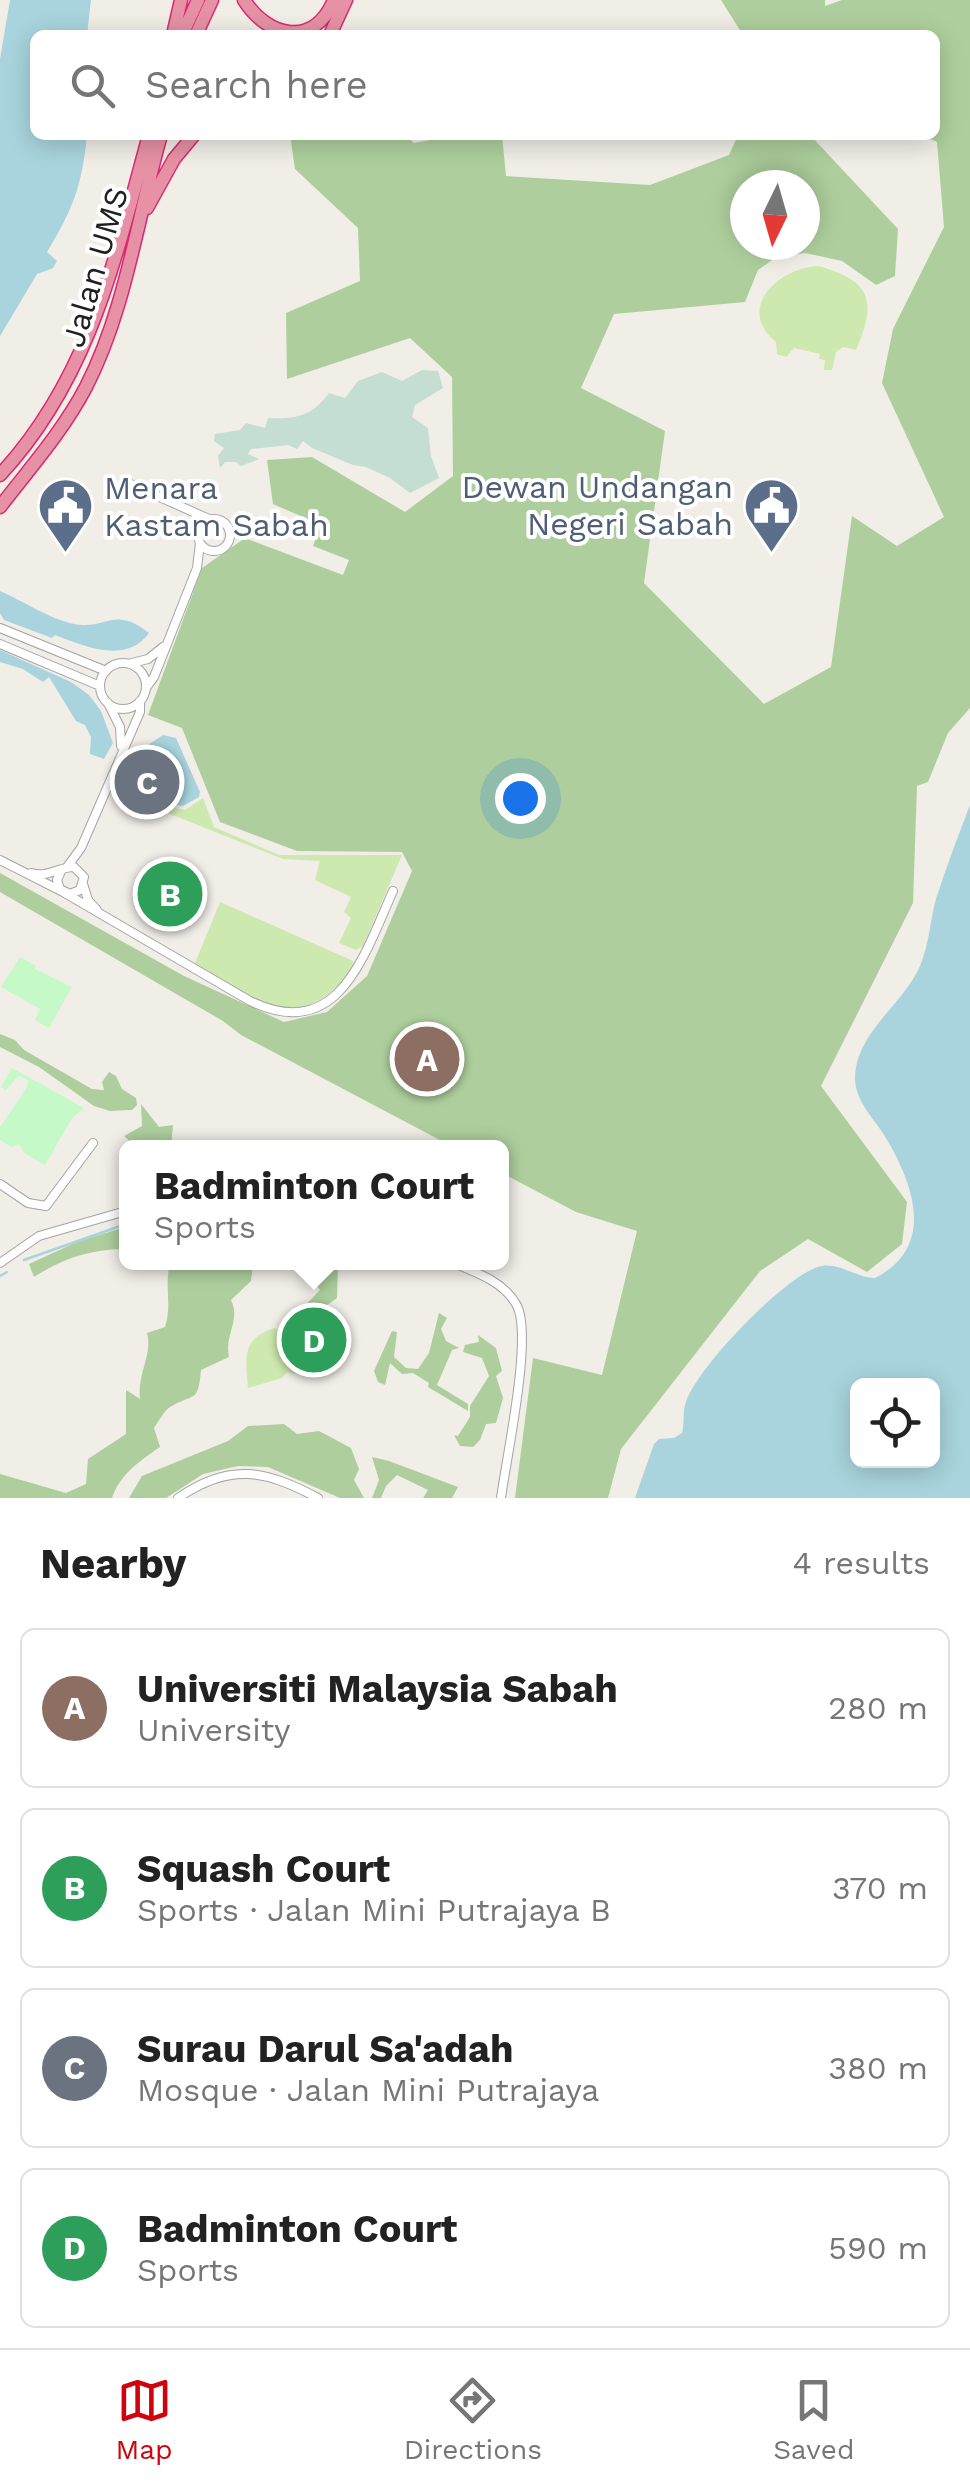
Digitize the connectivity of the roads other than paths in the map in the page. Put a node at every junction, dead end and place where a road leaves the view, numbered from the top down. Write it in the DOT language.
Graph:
graph roads {
  1 [pos="181,0"];
  2 [pos="198,0"];
  3 [pos="212,0"];
  4 [pos="244,0"];
  5 [pos="334,0"];
  6 [pos="346,0"];
  7 [pos="174,30"];
  8 [pos="184,30"];
  9 [pos="198,30"];
  10 [pos="295,30"];
  11 [pos="308,30"];
  12 [pos="333,30"];
  13 [pos="147,140"];
  14 [pos="160,140"];
  15 [pos="190,140"];
  16 [pos="137,231"];
  17 [pos="0,474"];
  18 [pos="124,481"];
  19 [pos="0,507"];
  20 [pos="190,508"];
  21 [pos="209,520"];
  22 [pos="199,529"];
  23 [pos="200,542"];
  24 [pos="215,550"];
  25 [pos="198,568"];
  26 [pos="0,628"];
  27 [pos="0,644"];
  28 [pos="165,646"];
  29 [pos="128,663"];
  30 [pos="106,670"];
  31 [pos="100,686"];
  32 [pos="146,688"];
  33 [pos="140,700"];
  34 [pos="106,701"];
  35 [pos="118,760"];
  36 [pos="81,848"];
  37 [pos="0,860"];
  38 [pos="64,868"];
  39 [pos="22,871"];
  40 [pos="83,879"];
  41 [pos="63,892"];
  42 [pos="393,892"];
  43 [pos="104,917"];
  44 [pos="93,1143"];
  45 [pos="0,1184"];
  46 [pos="119,1213"];
  47 [pos="0,1262"];
  48 [pos="469,1270"];
  49 [pos="178,1498"];
  50 [pos="318,1498"];
  51 [pos="500,1498"];
  1 -- 7 [label="highway"];
  2 -- 8 [label="highway"];
  3 -- 9 [label="highway"];
  4 -- 10 [label="highway"];
  5 -- 11 [label="highway"];
  6 -- 12 [label="highway"];
  13 -- 17 [label="highway, Jalan UMS"];
  14 -- 16 [label="highway, Jalan UMS"];
  15 -- 16 [label="highway"];
  16 -- 19 [label="highway, Jalan UMS"];
  18 -- 20 [label="street"];
  20 -- 21 [label="street"];
  20 -- 22 [label="street"];
  21 -- 22 [label="street"];
  21 -- 24 [label="street"];
  22 -- 23 [label="street"];
  23 -- 24 [label="street"];
  23 -- 25 [label="street"];
  24 -- 25 [label="street"];
  25 -- 28 [label="street"];
  26 -- 30 [label="street"];
  27 -- 31 [label="street"];
  28 -- 29 [label="street"];
  28 -- 32 [label="street"];
  29 -- 30 [label="street"];
  29 -- 32 [label="street"];
  30 -- 31 [label="street"];
  31 -- 34 [label="street"];
  32 -- 33 [label="street"];
  33 -- 34 [label="street"];
  33 -- 35 [label="street"];
  34 -- 35 [label="street"];
  35 -- 36 [label="street"];
  36 -- 38 [label="street"];
  36 -- 40 [label="street"];
  37 -- 39 [label="street"];
  38 -- 39 [label="street"];
  38 -- 40 [label="street"];
  38 -- 41 [label="street"];
  39 -- 41 [label="street"];
  40 -- 41 [label="street"];
  40 -- 43 [label="street"];
  41 -- 43 [label="street"];
  42 -- 43 [label="street"];
  44 -- 45 [label="street"];
  46 -- 47 [label="street"];
  48 -- 51 [label="street"];
  49 -- 50 [label="street"];
}
